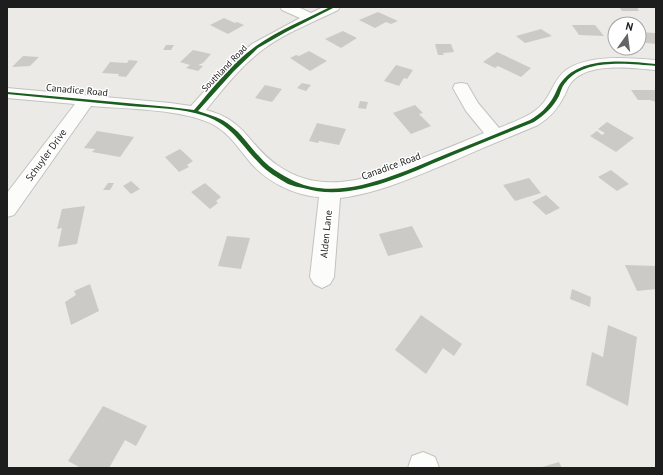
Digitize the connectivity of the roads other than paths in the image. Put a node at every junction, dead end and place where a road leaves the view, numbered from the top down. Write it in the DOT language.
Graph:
graph roads {
  1 [pos="288,7"];
  2 [pos="333,7"];
  3 [pos="311,18"];
  4 [pos="656,65"];
  5 [pos="461,88"];
  6 [pos="7,93"];
  7 [pos="86,101"];
  8 [pos="195,112"];
  9 [pos="497,136"];
  10 [pos="330,191"];
  11 [pos="7,209"];
  12 [pos="322,277"];
  1 -- 3 [label="street"];
  2 -- 3 [label="street, Southland Road"];
  3 -- 8 [label="street, Southland Road"];
  4 -- 9 [label="street, Canadice Road"];
  5 -- 9 [label="street"];
  6 -- 7 [label="street, Canadice Road"];
  7 -- 8 [label="street, Canadice Road"];
  7 -- 11 [label="street, Schuyler Drive"];
  8 -- 10 [label="street, Canadice Road"];
  9 -- 10 [label="street, Canadice Road"];
  10 -- 12 [label="street, Alden Lane"];
}
